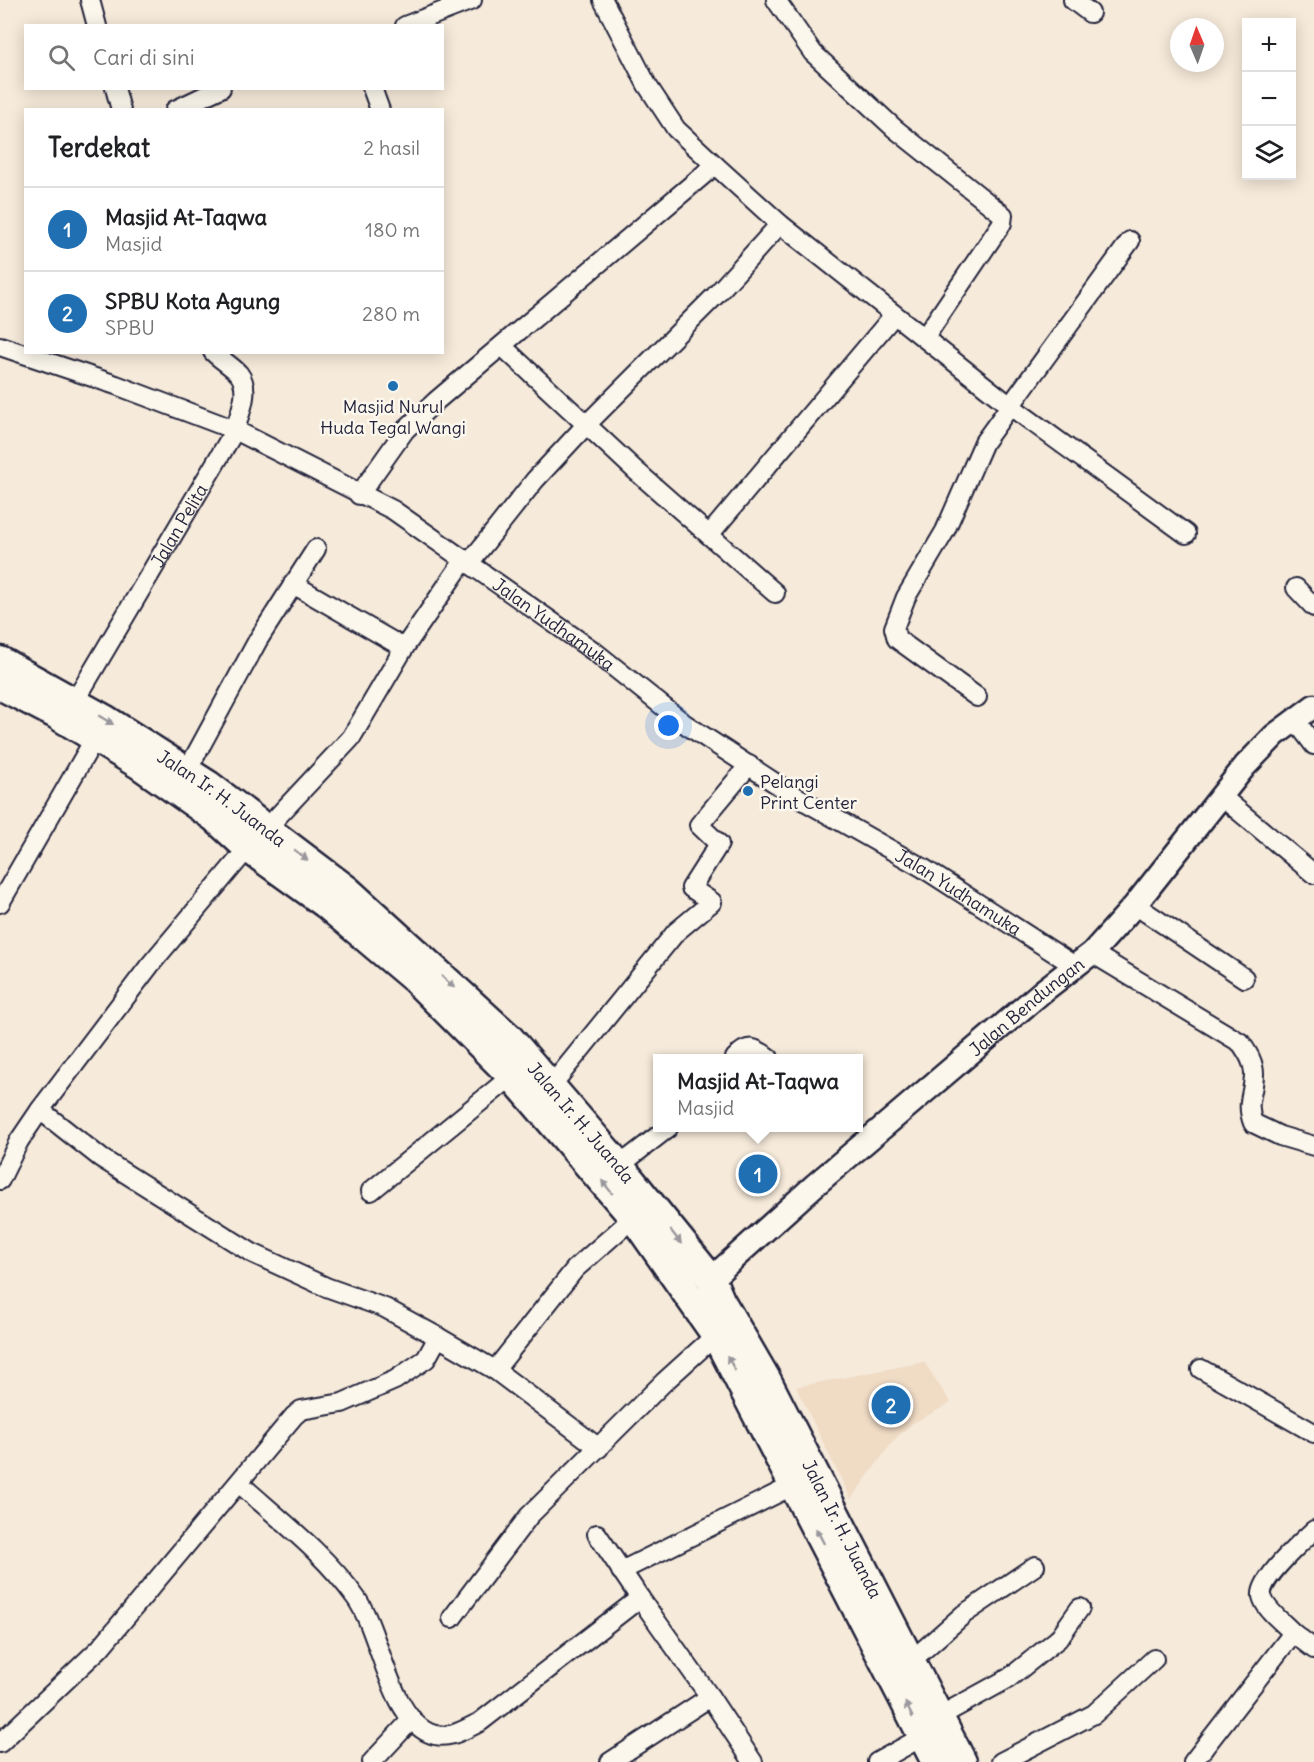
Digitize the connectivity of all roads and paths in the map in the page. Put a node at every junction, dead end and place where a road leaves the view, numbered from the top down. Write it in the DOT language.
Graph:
graph roads {
  1 [pos="90,0"];
  2 [pos="472,0"];
  3 [pos="603,0"];
  4 [pos="776,0"];
  5 [pos="1073,0"];
  6 [pos="1090,13"];
  7 [pos="96,24"];
  8 [pos="410,24"];
  9 [pos="116,90"];
  10 [pos="217,90"];
  11 [pos="373,90"];
  12 [pos="120,108"];
  13 [pos="179,108"];
  14 [pos="379,108"];
  15 [pos="715,165"];
  16 [pos="780,224"];
  17 [pos="1130,241"];
  18 [pos="894,315"];
  19 [pos="925,337"];
  20 [pos="0,346"];
  21 [pos="502,346"];
  22 [pos="215,354"];
  23 [pos="1009,405"];
  24 [pos="587,424"];
  25 [pos="236,430"];
  26 [pos="358,495"];
  27 [pos="1186,534"];
  28 [pos="709,535"];
  29 [pos="316,549"];
  30 [pos="468,561"];
  31 [pos="293,584"];
  32 [pos="1296,588"];
  33 [pos="776,593"];
  34 [pos="1314,608"];
  35 [pos="404,648"];
  36 [pos="6,676"];
  37 [pos="976,697"];
  38 [pos="75,702"];
  39 [pos="1314,706"];
  40 [pos="1295,720"];
  41 [pos="95,738"];
  42 [pos="1314,745"];
  43 [pos="749,765"];
  44 [pos="187,771"];
  45 [pos="1222,797"];
  46 [pos="258,839"];
  47 [pos="1314,874"];
  48 [pos="0,903"];
  49 [pos="1135,905"];
  50 [pos="1084,959"];
  51 [pos="1244,978"];
  52 [pos="740,1054"];
  53 [pos="763,1054"];
  54 [pos="512,1076"];
  55 [pos="551,1086"];
  56 [pos="40,1110"];
  57 [pos="663,1132"];
  58 [pos="865,1132"];
  59 [pos="1314,1146"];
  60 [pos="619,1166"];
  61 [pos="0,1180"];
  62 [pos="371,1191"];
  63 [pos="641,1210"];
  64 [pos="711,1279"];
  65 [pos="716,1335"];
  66 [pos="438,1337"];
  67 [pos="1201,1369"];
  68 [pos="495,1370"];
  69 [pos="1314,1433"];
  70 [pos="599,1448"];
  71 [pos="804,1480"];
  72 [pos="239,1483"];
  73 [pos="1314,1530"];
  74 [pos="597,1534"];
  75 [pos="1035,1566"];
  76 [pos="621,1571"];
  77 [pos="640,1598"];
  78 [pos="1080,1608"];
  79 [pos="452,1618"];
  80 [pos="1293,1633"];
  81 [pos="1314,1649"];
  82 [pos="1154,1659"];
  83 [pos="911,1661"];
  84 [pos="710,1697"];
  85 [pos="412,1719"];
  86 [pos="931,1726"];
  87 [pos="0,1743"];
  88 [pos="372,1762"];
  89 [pos="610,1762"];
  90 [pos="753,1762"];
  91 [pos="878,1762"];
  92 [pos="936,1762"];
  93 [pos="962,1762"];
  94 [pos="1000,1762"];
  95 [pos="1193,1762"];
  1 -- 7 [label="street"];
  2 -- 8 [label="street"];
  3 -- 15 [label="street"];
  4 -- 19 [label="street"];
  5 -- 6 [label="street"];
  9 -- 12 [label="street"];
  10 -- 13 [label="street"];
  11 -- 14 [label="street"];
  15 -- 16 [label="street"];
  15 -- 21 [label="street"];
  16 -- 18 [label="street"];
  16 -- 24 [label="street"];
  17 -- 23 [label="street"];
  18 -- 19 [label="street"];
  18 -- 28 [label="street"];
  19 -- 23 [label="street"];
  20 -- 25 [label="street, Jalan Yudhamuka"];
  21 -- 24 [label="street"];
  21 -- 26 [label="street"];
  22 -- 25 [label="street, Jalan Pelita"];
  23 -- 27 [label="street"];
  23 -- 37 [label="street"];
  24 -- 28 [label="street"];
  24 -- 30 [label="street"];
  25 -- 26 [label="street, Jalan Yudhamuka"];
  25 -- 38 [label="street, Jalan Pelita"];
  26 -- 30 [label="street, Jalan Yudhamuka"];
  28 -- 33 [label="street"];
  29 -- 31 [label="street"];
  30 -- 35 [label="street"];
  30 -- 43 [label="street, Jalan Yudhamuka"];
  31 -- 35 [label="street"];
  31 -- 44 [label="street"];
  32 -- 34 [label="street"];
  35 -- 46 [label="street"];
  36 -- 38 [label="highway, Jalan Ir. H. Juanda"];
  36 -- 41 [label="highway, Jalan Ir. H. Juanda"];
  38 -- 44 [label="highway, Jalan Ir. H. Juanda, one-way"];
  39 -- 40 [label="street, Jalan Bendungan"];
  40 -- 42 [label="street"];
  40 -- 45 [label="street, Jalan Bendungan"];
  41 -- 46 [label="highway, Jalan Ir. H. Juanda"];
  41 -- 48 [label="street"];
  43 -- 50 [label="street, Jalan Yudhamuka"];
  43 -- 55 [label="street"];
  44 -- 46 [label="highway, Jalan Ir. H. Juanda"];
  45 -- 47 [label="street"];
  45 -- 49 [label="street, Jalan Bendungan"];
  46 -- 54 [label="highway, Jalan Ir. H. Juanda"];
  46 -- 55 [label="highway, Jalan Ir. H. Juanda, one-way"];
  46 -- 56 [label="street"];
  49 -- 50 [label="street, Jalan Bendungan"];
  49 -- 51 [label="street"];
  50 -- 58 [label="street, Jalan Bendungan"];
  50 -- 59 [label="street, Jalan Yudhamuka"];
  52 -- 53 [label="street"];
  54 -- 62 [label="street"];
  63 -- 54 [label="highway, Jalan Ir. H. Juanda, one-way"];
  55 -- 60 [label="highway, Jalan Ir. H. Juanda"];
  56 -- 61 [label="street"];
  56 -- 66 [label="street"];
  57 -- 60 [label="street"];
  58 -- 64 [label="street, Jalan Bendungan"];
  60 -- 63 [label="highway, Jalan Ir. H. Juanda"];
  63 -- 64 [label="highway, Jalan Ir. H. Juanda, one-way"];
  63 -- 65 [label="highway, Jalan Ir. H. Juanda"];
  63 -- 68 [label="street"];
  64 -- 71 [label="highway, Jalan Ir. H. Juanda"];
  65 -- 70 [label="street"];
  71 -- 65 [label="highway, Jalan Ir. H. Juanda, one-way"];
  66 -- 68 [label="street"];
  66 -- 72 [label="street"];
  67 -- 69 [label="street"];
  68 -- 70 [label="street"];
  70 -- 79 [label="street"];
  71 -- 76 [label="street"];
  71 -- 83 [label="highway, Jalan Ir. H. Juanda"];
  86 -- 71 [label="highway, Jalan Ir. H. Juanda, one-way"];
  72 -- 85 [label="street"];
  72 -- 87 [label="street"];
  73 -- 80 [label="street"];
  74 -- 76 [label="street"];
  75 -- 83 [label="street"];
  76 -- 77 [label="street"];
  77 -- 84 [label="street"];
  77 -- 85 [label="street"];
  78 -- 86 [label="street"];
  80 -- 81 [label="street"];
  80 -- 95 [label="street"];
  82 -- 94 [label="street"];
  83 -- 86 [label="highway, Jalan Ir. H. Juanda"];
  84 -- 89 [label="street"];
  84 -- 90 [label="street"];
  85 -- 88 [label="street"];
  86 -- 91 [label="street"];
  86 -- 92 [label="highway, Jalan Ir. H. Juanda"];
  86 -- 93 [label="highway, Jalan Ir. H. Juanda"];
}
